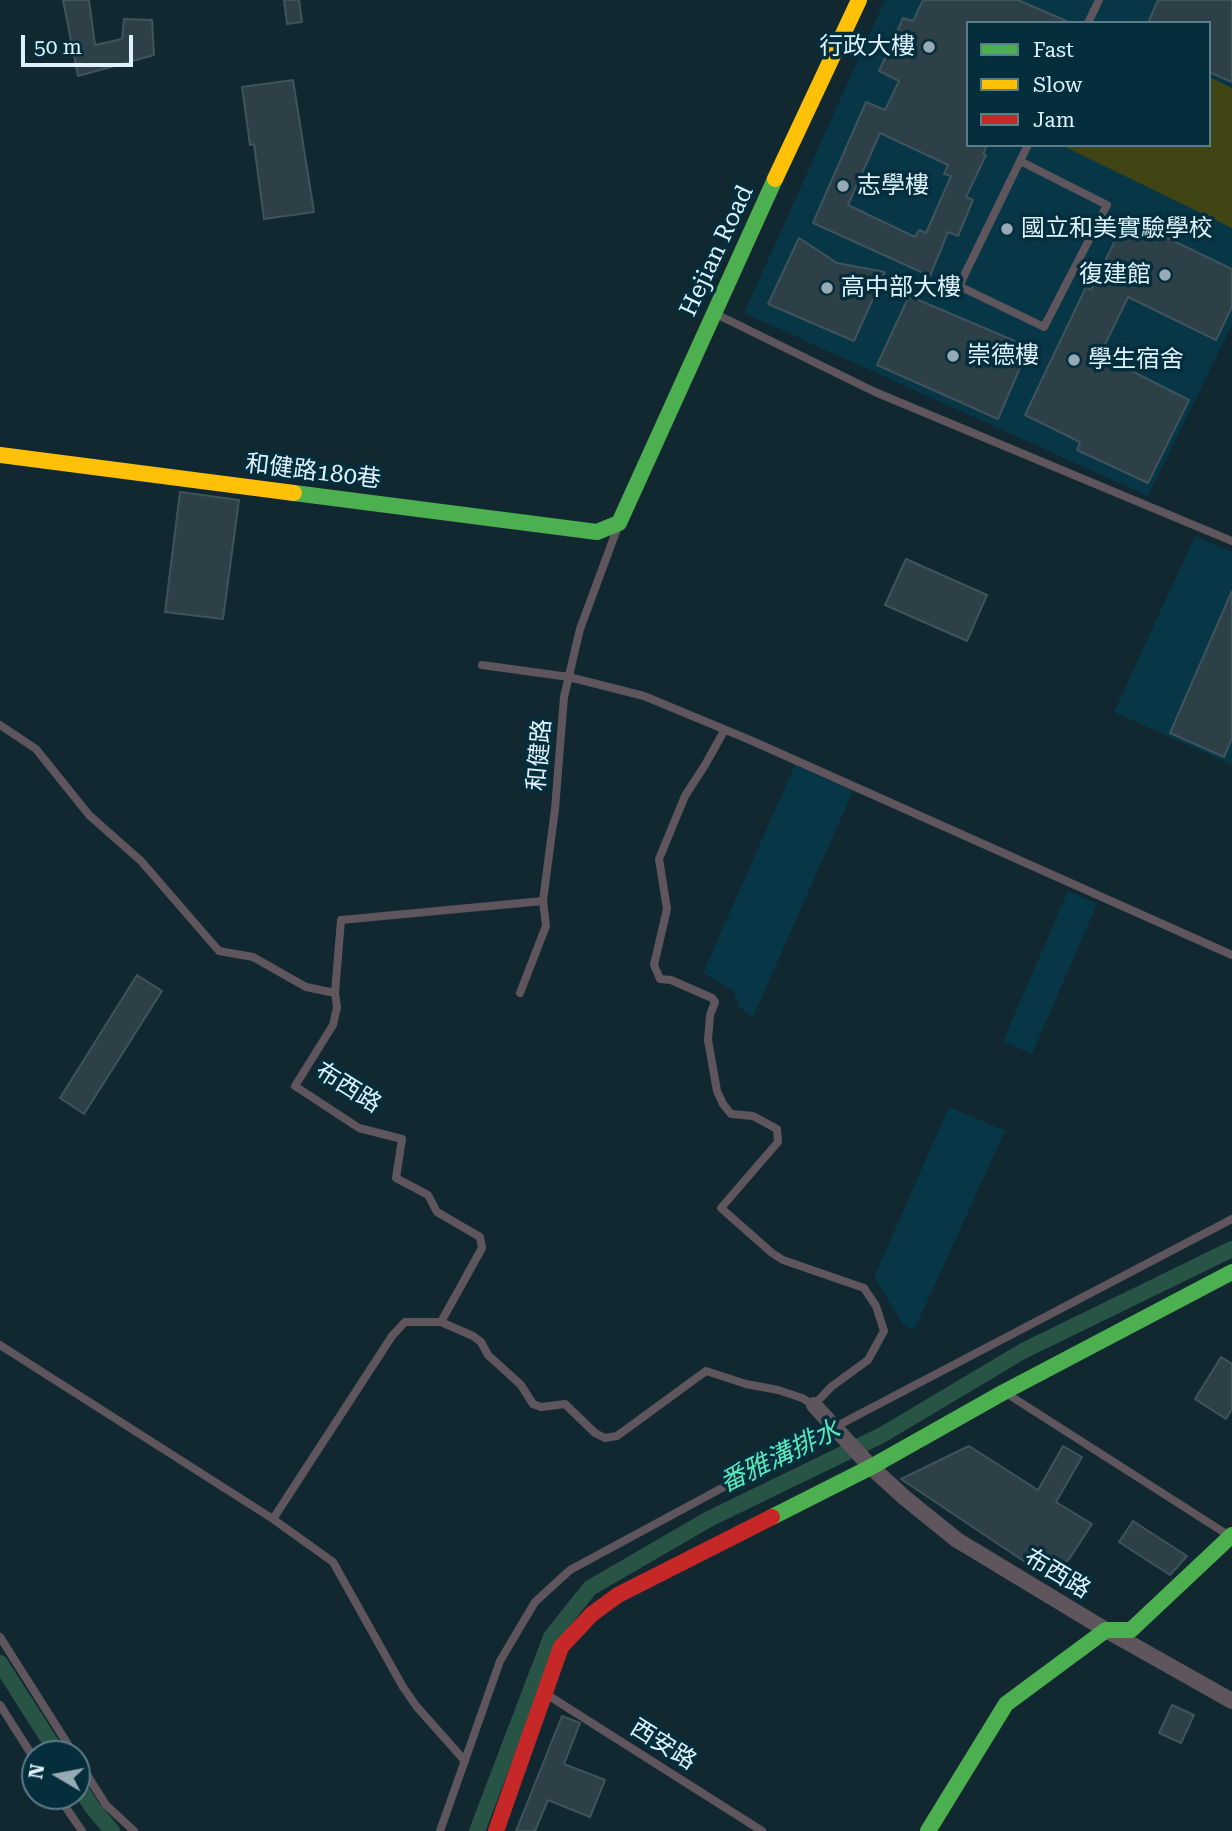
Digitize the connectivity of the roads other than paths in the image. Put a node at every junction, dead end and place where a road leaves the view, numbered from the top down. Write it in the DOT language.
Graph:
graph roads {
  1 [pos="859,0"];
  2 [pos="1099,0"];
  3 [pos="1089,21"];
  4 [pos="1027,147"];
  5 [pos="1020,161"];
  6 [pos="713,312"];
  7 [pos="0,455"];
  8 [pos="619,523"];
  9 [pos="1232,541"];
  10 [pos="482,665"];
  11 [pos="569,677"];
  12 [pos="0,725"];
  13 [pos="724,731"];
  14 [pos="543,901"];
  15 [pos="1232,955"];
  16 [pos="335,993"];
  17 [pos="520,993"];
  18 [pos="1232,1219"];
  19 [pos="1232,1272"];
  20 [pos="441,1322"];
  21 [pos="0,1345"];
  22 [pos="1004,1392"];
  23 [pos="814,1405"];
  24 [pos="838,1430"];
  25 [pos="867,1462"];
  26 [pos="273,1519"];
  27 [pos="1231,1535"];
  28 [pos="1105,1630"];
  29 [pos="0,1637"];
  30 [pos="548,1695"];
  31 [pos="1232,1700"];
  32 [pos="0,1705"];
  33 [pos="22,1740"];
  34 [pos="65,1740"];
  35 [pos="465,1761"];
  36 [pos="91,1781"];
  37 [pos="68,1810"];
  38 [pos="82,1831"];
  39 [pos="134,1831"];
  40 [pos="440,1831"];
  41 [pos="496,1831"];
  42 [pos="762,1831"];
  43 [pos="928,1831"];
  1 -- 6 [label="street, Hejian Road"];
  2 -- 3 [label="lane"];
  4 -- 5 [label="lane"];
  5 -- 5 [label="lane"];
  6 -- 8 [label="street, Hejian Road"];
  6 -- 9 [label="lane"];
  7 -- 8 [label="street, 和健路180巷"];
  8 -- 11 [label="lane, 和健路"];
  10 -- 11 [label="lane"];
  11 -- 13 [label="lane"];
  11 -- 14 [label="lane, 和健路"];
  12 -- 16 [label="lane"];
  13 -- 15 [label="lane"];
  13 -- 23 [label="lane"];
  14 -- 16 [label="lane, 布西路"];
  14 -- 17 [label="lane, 和健路"];
  16 -- 20 [label="lane, 布西路"];
  18 -- 24 [label="lane"];
  19 -- 22 [label="street"];
  20 -- 23 [label="lane"];
  20 -- 26 [label="lane"];
  21 -- 26 [label="lane"];
  22 -- 25 [label="street"];
  22 -- 27 [label="lane"];
  23 -- 24 [label="street, 布西路"];
  24 -- 25 [label="street, 布西路"];
  24 -- 35 [label="lane"];
  25 -- 28 [label="street, 布西路"];
  25 -- 30 [label="street"];
  26 -- 35 [label="lane"];
  27 -- 28 [label="street"];
  28 -- 31 [label="street, 布西路"];
  28 -- 43 [label="street"];
  29 -- 34 [label="lane"];
  30 -- 41 [label="street"];
  30 -- 42 [label="lane, 西安路"];
  32 -- 33 [label="lane"];
  35 -- 40 [label="lane"];
  36 -- 39 [label="lane"];
  37 -- 38 [label="lane"];
}
